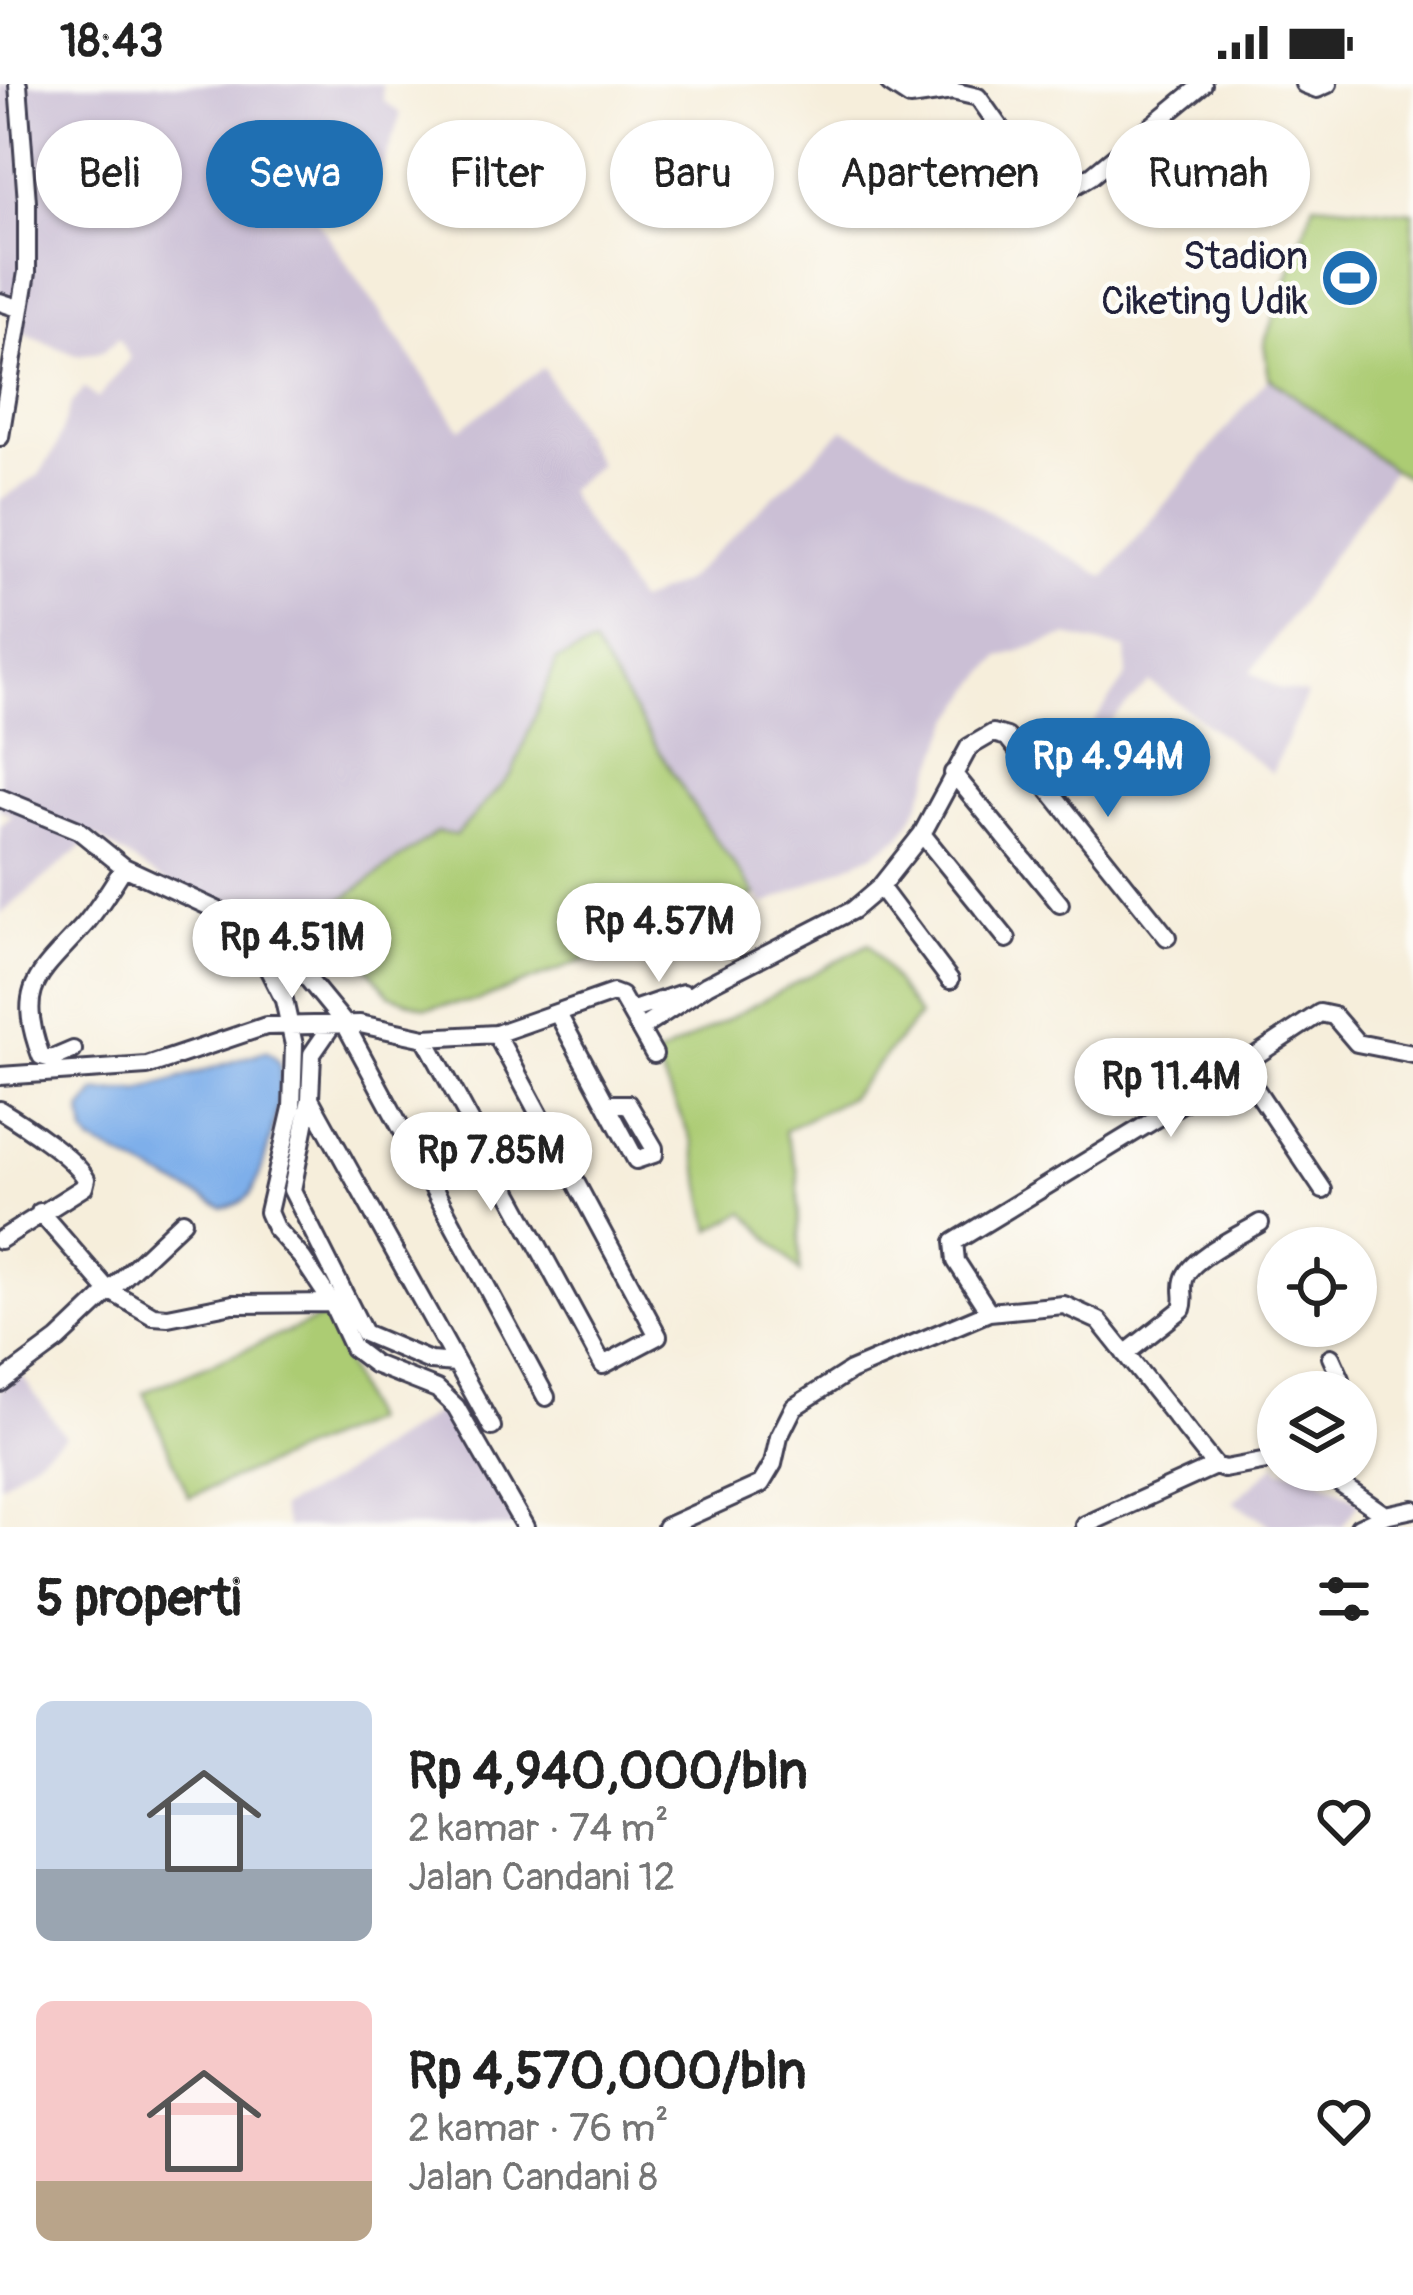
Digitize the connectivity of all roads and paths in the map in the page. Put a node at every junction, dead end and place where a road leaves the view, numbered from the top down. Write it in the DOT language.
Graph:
graph roads {
  1 [pos="18,84"];
  2 [pos="890,84"];
  3 [pos="1203,84"];
  4 [pos="1304,84"];
  5 [pos="1328,84"];
  6 [pos="975,90"];
  7 [pos="9,305"];
  8 [pos="0,436"];
  9 [pos="953,773"];
  10 [pos="0,798"];
  11 [pos="922,834"];
  12 [pos="124,867"];
  13 [pos="880,887"];
  14 [pos="1060,904"];
  15 [pos="1167,937"];
  16 [pos="1007,939"];
  17 [pos="280,944"];
  18 [pos="950,980"];
  19 [pos="707,985"];
  20 [pos="625,1003"];
  21 [pos="558,1014"];
  22 [pos="291,1024"];
  23 [pos="338,1025"];
  24 [pos="640,1029"];
  25 [pos="496,1034"];
  26 [pos="425,1037"];
  27 [pos="73,1050"];
  28 [pos="653,1054"];
  29 [pos="1413,1054"];
  30 [pos="1240,1066"];
  31 [pos="0,1076"];
  32 [pos="310,1100"];
  33 [pos="606,1104"];
  34 [pos="0,1110"];
  35 [pos="1323,1190"];
  36 [pos="40,1212"];
  37 [pos="183,1221"];
  38 [pos="1260,1223"];
  39 [pos="0,1240"];
  40 [pos="107,1289"];
  41 [pos="332,1303"];
  42 [pos="989,1312"];
  43 [pos="1124,1354"];
  44 [pos="1330,1357"];
  45 [pos="456,1363"];
  46 [pos="1337,1371"];
  47 [pos="0,1383"];
  48 [pos="546,1397"];
  49 [pos="492,1427"];
  50 [pos="1257,1463"];
  51 [pos="1215,1466"];
  52 [pos="1350,1491"];
  53 [pos="1413,1509"];
  54 [pos="1385,1515"];
  55 [pos="1085,1525"];
  56 [pos="525,1527"];
  57 [pos="666,1527"];
  58 [pos="1359,1527"];
  1 -- 7 [label="street"];
  2 -- 6 [label="street"];
  3 -- 6 [label="street"];
  4 -- 5 [label="street"];
  7 -- 8 [label="street"];
  9 -- 11 [label="street"];
  9 -- 14 [label="street"];
  9 -- 15 [label="street"];
  10 -- 12 [label="street"];
  11 -- 13 [label="street"];
  11 -- 16 [label="street"];
  12 -- 22 [label="street"];
  12 -- 27 [label="street"];
  13 -- 18 [label="street"];
  13 -- 19 [label="street"];
  17 -- 23 [label="street"];
  19 -- 20 [label="street"];
  19 -- 24 [label="street"];
  20 -- 21 [label="street"];
  20 -- 24 [label="street"];
  21 -- 25 [label="street"];
  21 -- 33 [label="street"];
  22 -- 23 [label="street"];
  22 -- 31 [label="street"];
  22 -- 41 [label="street"];
  23 -- 26 [label="street"];
  23 -- 32 [label="street"];
  23 -- 48 [label="street"];
  24 -- 28 [label="street"];
  25 -- 26 [label="street"];
  25 -- 26 [label="street"];
  29 -- 30 [label="street"];
  30 -- 35 [label="street"];
  30 -- 42 [label="street"];
  32 -- 45 [label="street"];
  32 -- 45 [label="street"];
  34 -- 36 [label="street"];
  36 -- 39 [label="street"];
  36 -- 40 [label="street"];
  37 -- 40 [label="street"];
  38 -- 43 [label="street"];
  40 -- 41 [label="street"];
  40 -- 47 [label="street"];
  41 -- 56 [label="street"];
  42 -- 43 [label="street"];
  42 -- 57 [label="street"];
  43 -- 51 [label="street"];
  44 -- 46 [label="street"];
  45 -- 49 [label="street"];
  50 -- 51 [label="street"];
  51 -- 55 [label="street"];
  52 -- 54 [label="street"];
  53 -- 54 [label="street"];
  54 -- 58 [label="street"];
}
